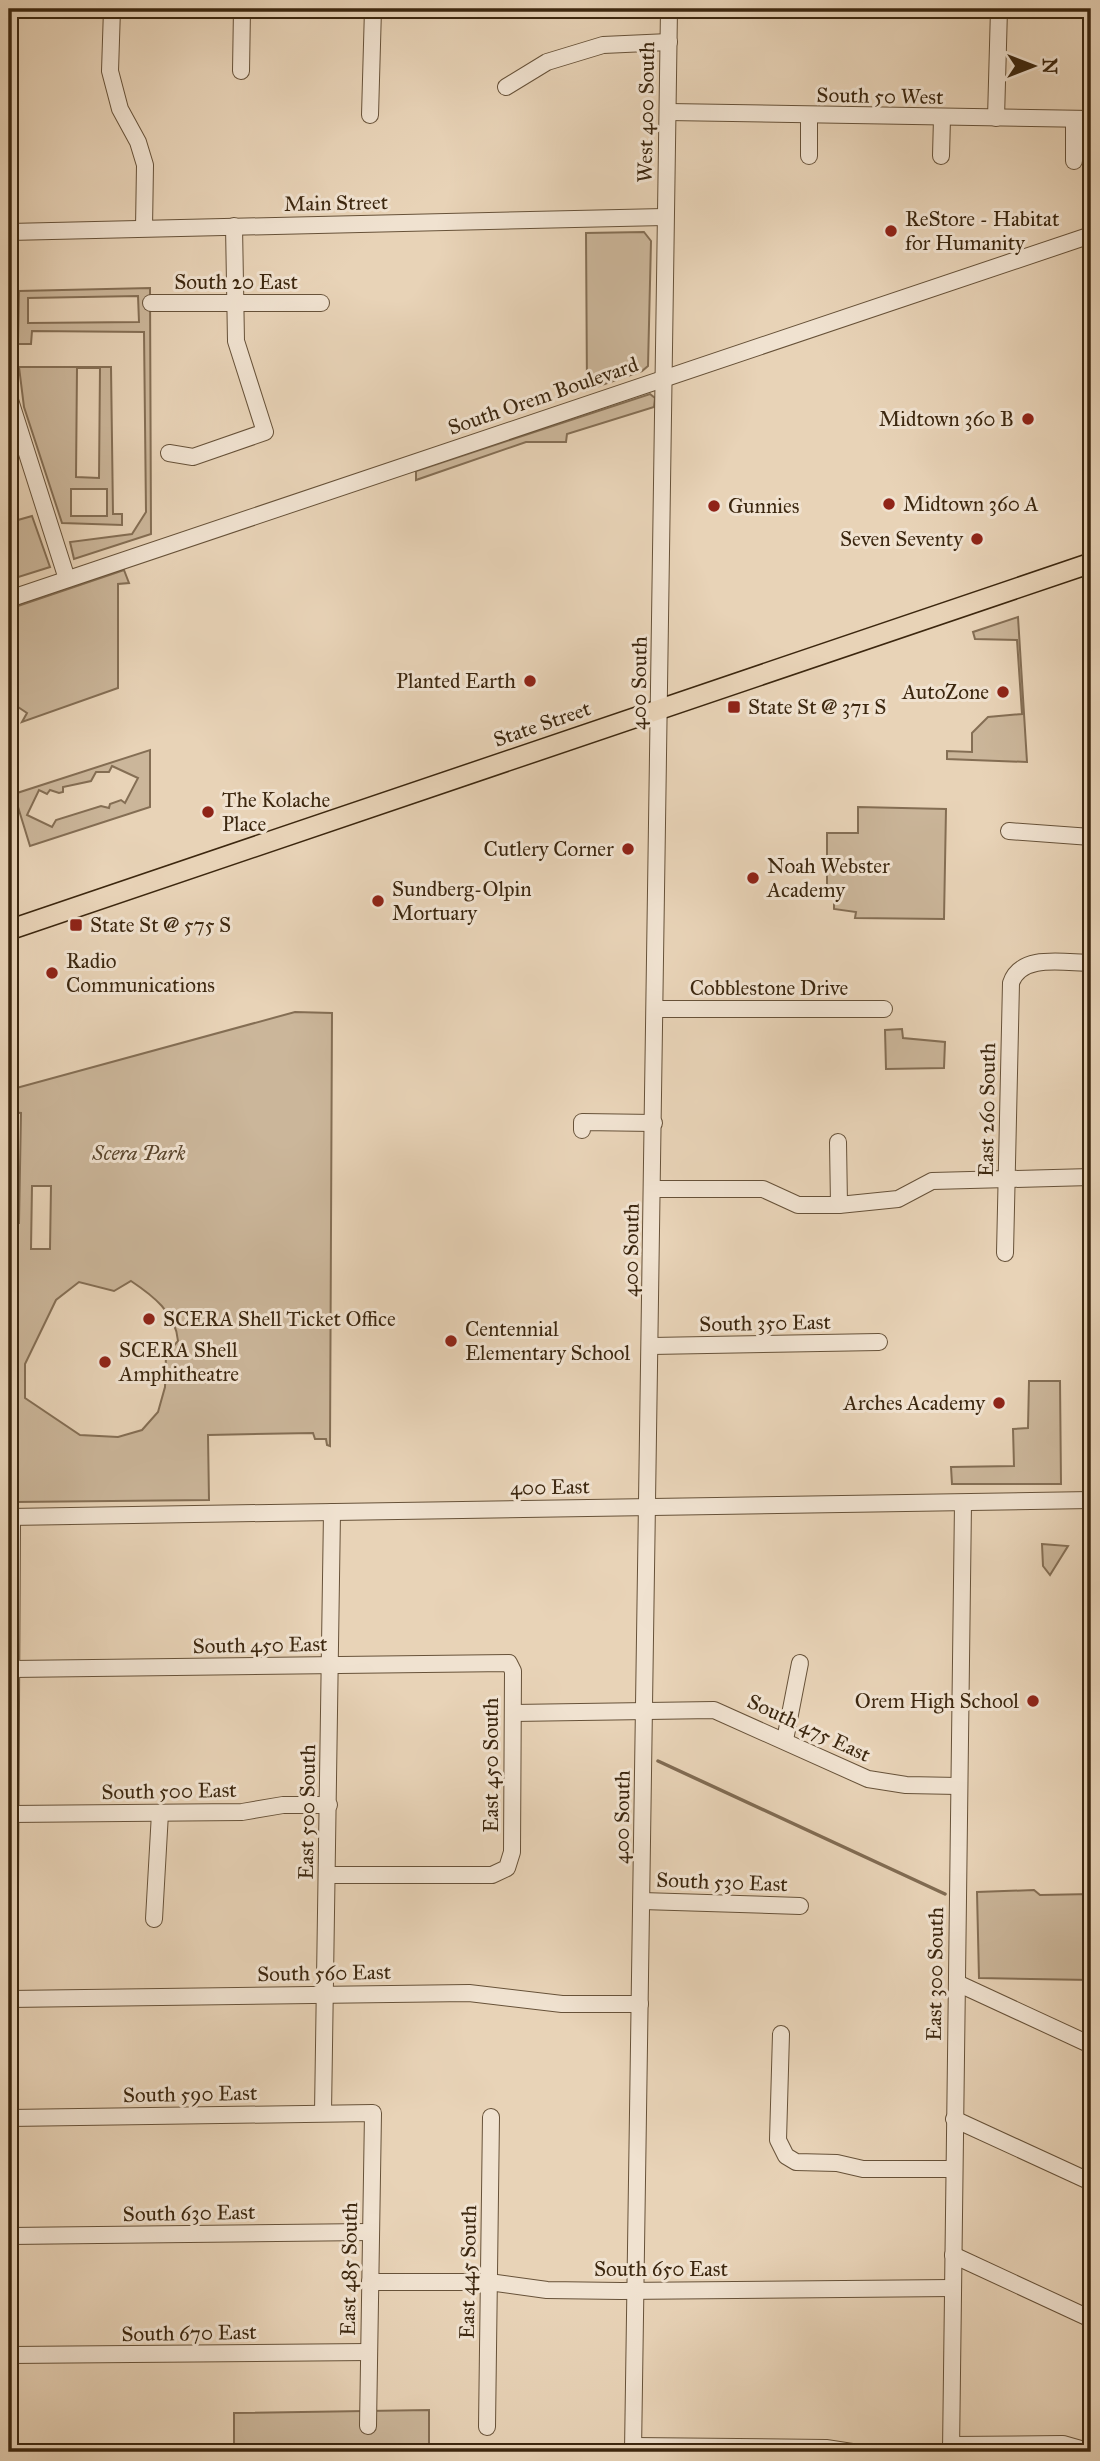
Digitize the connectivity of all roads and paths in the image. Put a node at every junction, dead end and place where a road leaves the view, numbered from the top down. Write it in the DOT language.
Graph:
graph roads {
  1 [pos="112,9"];
  2 [pos="242,9"];
  3 [pos="373,9"];
  4 [pos="669,9"];
  5 [pos="999,9"];
  6 [pos="669,42"];
  7 [pos="241,71"];
  8 [pos="506,88"];
  9 [pos="668,113"];
  10 [pos="370,115"];
  11 [pos="809,116"];
  12 [pos="942,118"];
  13 [pos="996,118"];
  14 [pos="1091,118"];
  15 [pos="1074,120"];
  16 [pos="809,156"];
  17 [pos="941,156"];
  18 [pos="1074,161"];
  19 [pos="664,217"];
  20 [pos="234,226"];
  21 [pos="144,228"];
  22 [pos="9,232"];
  23 [pos="1091,235"];
  24 [pos="151,303"];
  25 [pos="235,303"];
  26 [pos="321,303"];
  27 [pos="665,377"];
  28 [pos="9,397"];
  29 [pos="169,453"];
  30 [pos="1091,563"];
  31 [pos="67,579"];
  32 [pos="9,599"];
  33 [pos="659,708"];
  34 [pos="1009,831"];
  35 [pos="1091,837"];
  36 [pos="9,930"];
  37 [pos="1091,963"];
  38 [pos="655,1009"];
  39 [pos="884,1009"];
  40 [pos="654,1124"];
  41 [pos="582,1130"];
  42 [pos="838,1142"];
  43 [pos="1091,1177"];
  44 [pos="1007,1180"];
  45 [pos="653,1189"];
  46 [pos="839,1205"];
  47 [pos="1005,1253"];
  48 [pos="879,1342"];
  49 [pos="651,1346"];
  50 [pos="1091,1500"];
  51 [pos="963,1503"];
  52 [pos="648,1507"];
  53 [pos="332,1512"];
  54 [pos="10,1517"];
  55 [pos="509,1662"];
  56 [pos="800,1663"];
  57 [pos="329,1665"];
  58 [pos="12,1669"];
  59 [pos="513,1713"];
  60 [pos="644,1713"];
  61 [pos="785,1740"];
  62 [pos="958,1786"];
  63 [pos="329,1805"];
  64 [pos="160,1813"];
  65 [pos="10,1814"];
  66 [pos="328,1875"];
  67 [pos="642,1901"];
  68 [pos="800,1906"];
  69 [pos="154,1919"];
  70 [pos="957,1983"];
  71 [pos="326,1994"];
  72 [pos="9,1998"];
  73 [pos="640,2004"];
  74 [pos="781,2034"];
  75 [pos="1091,2045"];
  76 [pos="9,2077"];
  77 [pos="323,2113"];
  78 [pos="373,2113"];
  79 [pos="491,2117"];
  80 [pos="9,2118"];
  81 [pos="954,2119"];
  82 [pos="954,2169"];
  83 [pos="1091,2182"];
  84 [pos="370,2232"];
  85 [pos="9,2236"];
  86 [pos="953,2255"];
  87 [pos="370,2282"];
  88 [pos="489,2282"];
  89 [pos="953,2288"];
  90 [pos="636,2291"];
  91 [pos="1091,2319"];
  92 [pos="369,2352"];
  93 [pos="9,2356"];
  94 [pos="368,2426"];
  95 [pos="487,2427"];
  96 [pos="633,2449"];
  97 [pos="951,2449"];
  98 [pos="766,2450"];
  99 [pos="852,2452"];
  100 [pos="1091,2452"];
  1 -- 21 [label="street"];
  2 -- 7 [label="street"];
  3 -- 10 [label="street"];
  4 -- 6 [label="street, West 400 South"];
  5 -- 13 [label="street"];
  6 -- 8 [label="street"];
  6 -- 9 [label="street, West 400 South"];
  9 -- 11 [label="street, South 50 West"];
  9 -- 19 [label="street, West 400 South"];
  11 -- 12 [label="street, South 50 West"];
  11 -- 16 [label="street"];
  12 -- 13 [label="street, South 50 West"];
  12 -- 17 [label="street"];
  13 -- 15 [label="street, South 50 West"];
  14 -- 15 [label="street, South 50 West"];
  15 -- 18 [label="street"];
  19 -- 20 [label="street, Main Street"];
  19 -- 27 [label="street, 400 South"];
  20 -- 21 [label="street, Main Street"];
  20 -- 25 [label="street"];
  21 -- 22 [label="street, Main Street"];
  23 -- 27 [label="street, South Orem Boulevard"];
  24 -- 25 [label="street, South 20 East"];
  25 -- 26 [label="street, South 20 East"];
  25 -- 29 [label="street"];
  27 -- 31 [label="street, South Orem Boulevard"];
  27 -- 33 [label="street, 400 South"];
  28 -- 31 [label="street"];
  30 -- 33 [label="main road, State Street"];
  31 -- 32 [label="street, South Orem Boulevard"];
  33 -- 36 [label="main road, State Street"];
  33 -- 38 [label="street, 400 South"];
  34 -- 35 [label="street"];
  37 -- 44 [label="street, East 260 South"];
  38 -- 39 [label="street, Cobblestone Drive"];
  38 -- 40 [label="street, 400 South"];
  40 -- 41 [label="street"];
  40 -- 45 [label="street, 400 South"];
  42 -- 46 [label="street"];
  43 -- 44 [label="street"];
  44 -- 46 [label="street"];
  44 -- 47 [label="street, East 260 South"];
  45 -- 46 [label="street"];
  45 -- 49 [label="street, 400 South"];
  48 -- 49 [label="street, South 350 East"];
  49 -- 52 [label="street, 400 South"];
  50 -- 51 [label="street, 400 East"];
  51 -- 52 [label="street, 400 East"];
  51 -- 62 [label="street, East 300 South"];
  52 -- 53 [label="street, 400 East"];
  52 -- 60 [label="street, 400 South"];
  53 -- 54 [label="street, 400 East"];
  53 -- 57 [label="street, East 500 South"];
  54 -- 58 [label="street"];
  55 -- 57 [label="street, South 450 East"];
  55 -- 59 [label="street, East 450 South"];
  56 -- 61 [label="street"];
  57 -- 58 [label="street, South 450 East"];
  57 -- 63 [label="street, East 500 South"];
  58 -- 65 [label="street"];
  59 -- 60 [label="street, South 475 East"];
  59 -- 66 [label="street, East 450 South"];
  60 -- 61 [label="street, South 475 East"];
  60 -- 67 [label="street, 400 South"];
  61 -- 62 [label="street, South 475 East"];
  62 -- 70 [label="street, East 300 South"];
  63 -- 64 [label="street, South 500 East"];
  63 -- 66 [label="street, East 500 South"];
  64 -- 65 [label="street, South 500 East"];
  64 -- 69 [label="street"];
  65 -- 72 [label="street"];
  66 -- 71 [label="street, East 500 South"];
  67 -- 68 [label="street, South 530 East"];
  67 -- 73 [label="street, 400 South"];
  70 -- 75 [label="street"];
  70 -- 81 [label="street, East 300 South"];
  71 -- 72 [label="street, South 560 East"];
  71 -- 73 [label="street, South 560 East"];
  71 -- 77 [label="street, East 500 South"];
  72 -- 76 [label="street"];
  73 -- 90 [label="street, 400 South"];
  74 -- 82 [label="street"];
  77 -- 78 [label="street, South 590 East"];
  77 -- 80 [label="street, South 590 East"];
  78 -- 84 [label="street, East 485 South"];
  79 -- 88 [label="street, East 445 South"];
  81 -- 82 [label="street, East 300 South"];
  81 -- 83 [label="street"];
  82 -- 86 [label="street, East 300 South"];
  84 -- 85 [label="street, South 630 East"];
  84 -- 87 [label="street, East 485 South"];
  86 -- 89 [label="street, East 300 South"];
  86 -- 91 [label="street"];
  87 -- 88 [label="street, South 650 East"];
  87 -- 92 [label="street, East 485 South"];
  88 -- 90 [label="street, South 650 East"];
  88 -- 95 [label="street, East 445 South"];
  89 -- 90 [label="street, South 650 East"];
  89 -- 97 [label="street, East 300 South"];
  90 -- 96 [label="street, 400 South"];
  92 -- 93 [label="street, South 670 East"];
  92 -- 94 [label="street, East 485 South"];
  96 -- 98 [label="street"];
  97 -- 100 [label="street"];
  98 -- 99 [label="street"];
}
